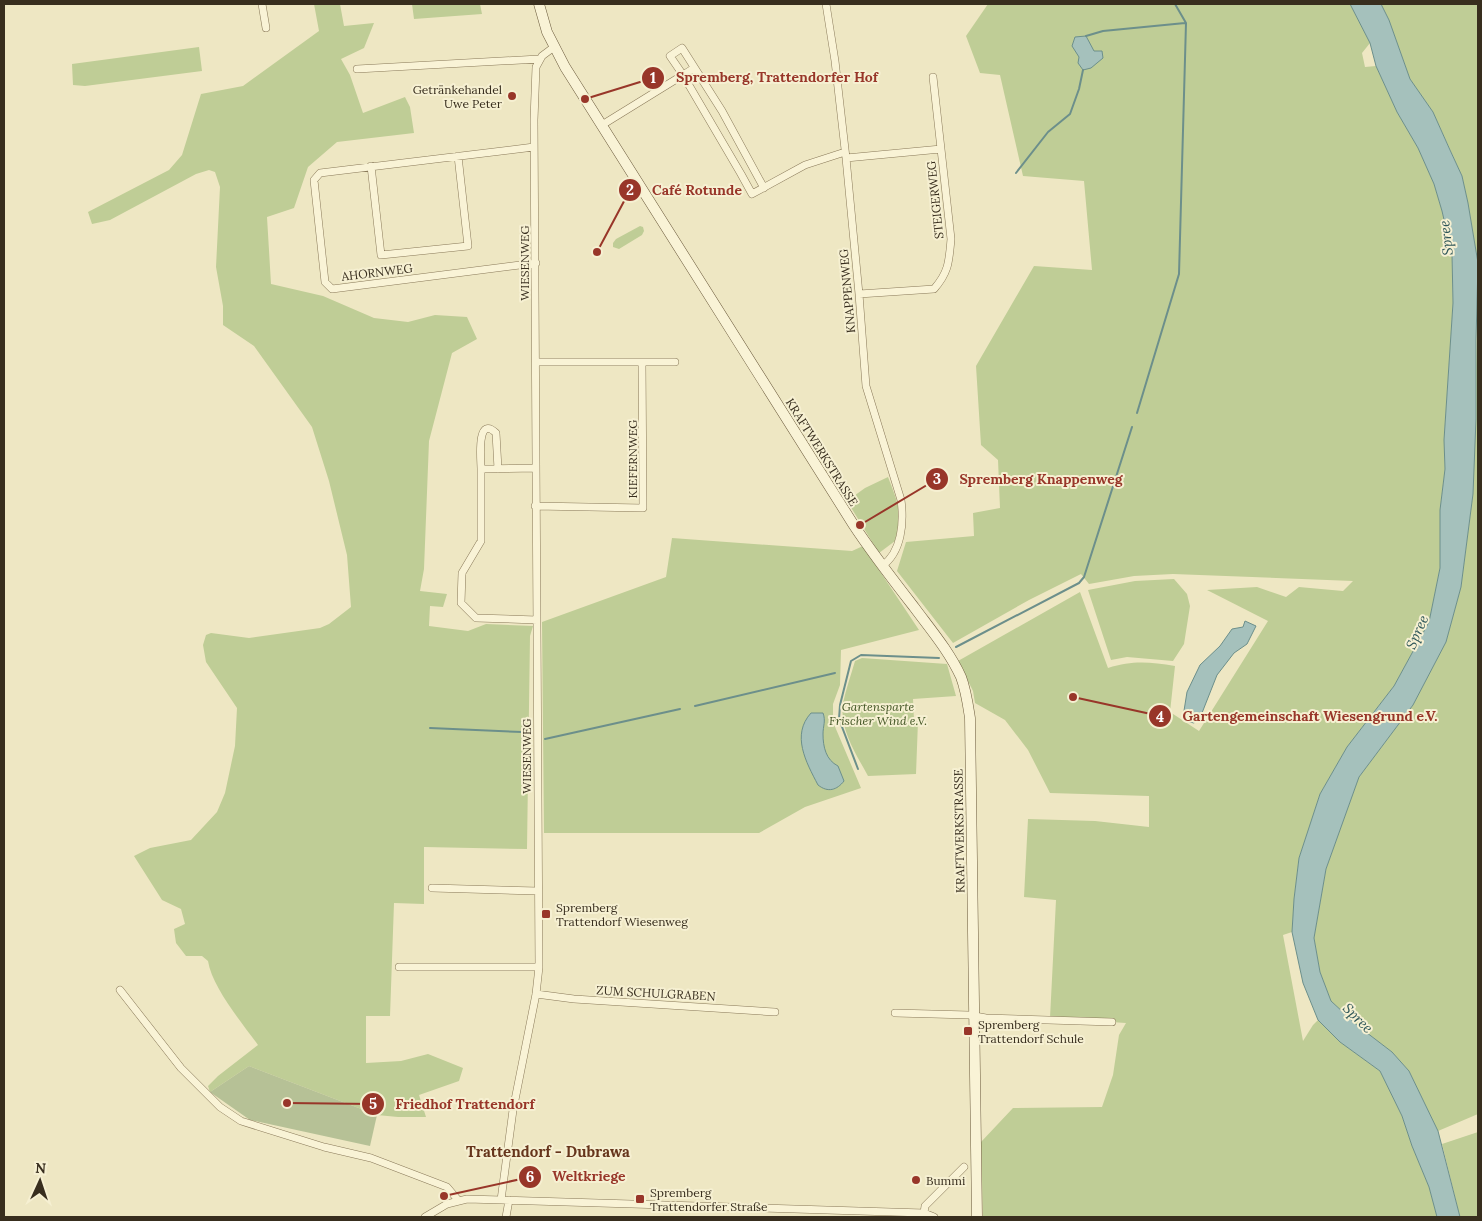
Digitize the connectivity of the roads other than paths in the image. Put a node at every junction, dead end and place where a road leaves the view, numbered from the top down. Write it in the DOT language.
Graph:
graph roads {
  1 [pos="262,4"];
  2 [pos="539,4"];
  3 [pos="826,4"];
  4 [pos="266,28"];
  5 [pos="554,47"];
  6 [pos="539,59"];
  7 [pos="694,68"];
  8 [pos="356,69"];
  9 [pos="683,75"];
  10 [pos="933,77"];
  11 [pos="722,111"];
  12 [pos="710,119"];
  13 [pos="602,125"];
  14 [pos="534,147"];
  15 [pos="941,149"];
  16 [pos="845,155"];
  17 [pos="458,156"];
  18 [pos="371,166"];
  19 [pos="753,167"];
  20 [pos="741,174"];
  21 [pos="764,188"];
  22 [pos="536,263"];
  23 [pos="859,294"];
  24 [pos="536,362"];
  25 [pos="642,362"];
  26 [pos="676,362"];
  27 [pos="536,468"];
  28 [pos="481,469"];
  29 [pos="498,469"];
  30 [pos="535,506"];
  31 [pos="882,566"];
  32 [pos="537,620"];
  33 [pos="432,888"];
  34 [pos="538,891"];
  35 [pos="399,967"];
  36 [pos="539,967"];
  37 [pos="120,990"];
  38 [pos="536,994"];
  39 [pos="775,1012"];
  40 [pos="895,1013"];
  41 [pos="974,1016"];
  42 [pos="1112,1022"];
  43 [pos="964,1167"];
  44 [pos="458,1200"];
  45 [pos="505,1200"];
  46 [pos="924,1213"];
  47 [pos="425,1217"];
  48 [pos="506,1217"];
  49 [pos="934,1217"];
  50 [pos="977,1217"];
  1 -- 4 [label="street"];
  2 -- 5 [label="main road, KRAFTWERKSTRASSE"];
  3 -- 16 [label="street, KNAPPENWEG"];
  5 -- 6 [label="street"];
  5 -- 13 [label="main road, KRAFTWERKSTRASSE"];
  6 -- 8 [label="street"];
  6 -- 14 [label="street, WIESENWEG"];
  7 -- 9 [label="street"];
  7 -- 9 [label="street"];
  7 -- 11 [label="street"];
  9 -- 12 [label="street"];
  9 -- 13 [label="street"];
  10 -- 15 [label="street, STEIGERWEG"];
  11 -- 12 [label="street"];
  11 -- 19 [label="street"];
  12 -- 20 [label="street"];
  13 -- 31 [label="main road, KRAFTWERKSTRASSE"];
  14 -- 17 [label="street, AHORNWEG"];
  14 -- 22 [label="street, WIESENWEG"];
  15 -- 16 [label="street, STEIGERWEG"];
  15 -- 23 [label="street, STEIGERWEG"];
  16 -- 21 [label="street, STEIGERWEG"];
  16 -- 23 [label="street, KNAPPENWEG"];
  17 -- 18 [label="street, AHORNWEG"];
  17 -- 18 [label="street"];
  18 -- 22 [label="street, AHORNWEG"];
  19 -- 20 [label="street"];
  19 -- 21 [label="street"];
  20 -- 21 [label="street"];
  22 -- 24 [label="street, WIESENWEG"];
  23 -- 31 [label="street, KNAPPENWEG"];
  24 -- 25 [label="street"];
  24 -- 27 [label="street, WIESENWEG"];
  25 -- 26 [label="street"];
  25 -- 30 [label="street, KIEFERNWEG"];
  27 -- 29 [label="street"];
  27 -- 30 [label="street, WIESENWEG"];
  28 -- 29 [label="street"];
  28 -- 29 [label="street"];
  28 -- 32 [label="street"];
  30 -- 32 [label="street, WIESENWEG"];
  31 -- 41 [label="main road, KRAFTWERKSTRASSE"];
  32 -- 34 [label="street, WIESENWEG"];
  33 -- 34 [label="street"];
  34 -- 36 [label="street, WIESENWEG"];
  35 -- 36 [label="street"];
  36 -- 38 [label="street, WIESENWEG"];
  37 -- 44 [label="street"];
  38 -- 39 [label="street, ZUM SCHULGRABEN"];
  38 -- 45 [label="street, WIESENWEG"];
  40 -- 41 [label="street"];
  41 -- 42 [label="street"];
  41 -- 50 [label="main road, KRAFTWERKSTRASSE"];
  43 -- 46 [label="street"];
  44 -- 45 [label="street"];
  44 -- 47 [label="street"];
  45 -- 46 [label="street"];
  45 -- 48 [label="street, WIESENWEG"];
  46 -- 49 [label="street"];
}
